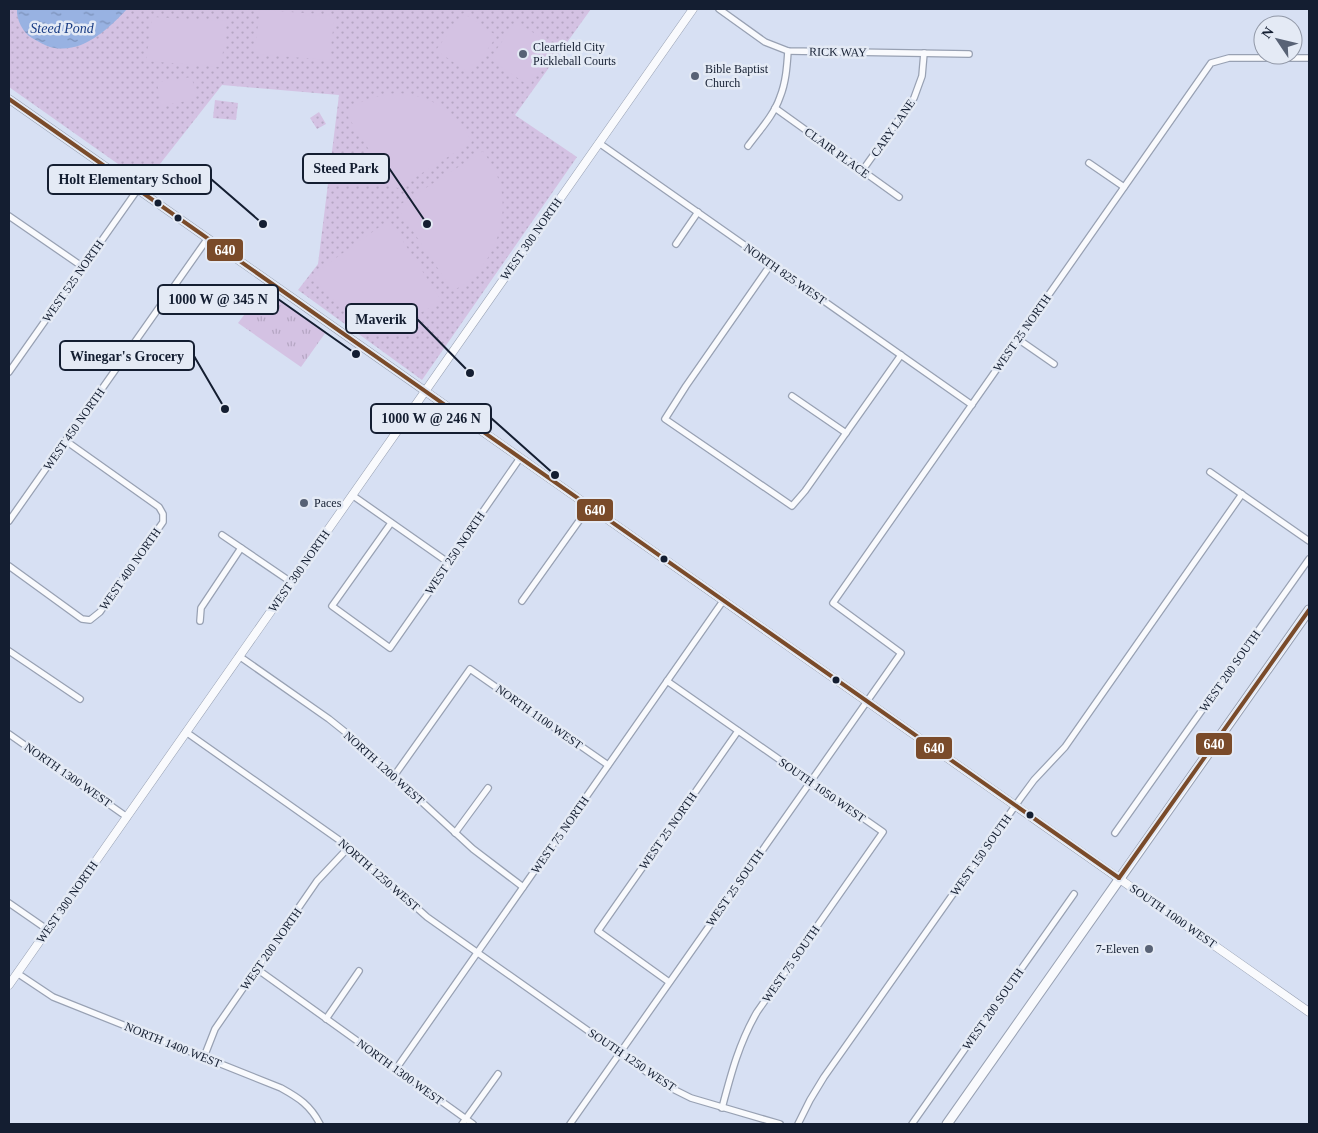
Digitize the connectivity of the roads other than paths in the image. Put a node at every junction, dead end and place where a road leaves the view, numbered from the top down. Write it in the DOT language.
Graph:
graph roads {
  1 [pos="693,9"];
  2 [pos="719,9"];
  3 [pos="788,51"];
  4 [pos="924,53"];
  5 [pos="970,54"];
  6 [pos="1309,58"];
  7 [pos="9,99"];
  8 [pos="775,108"];
  9 [pos="599,143"];
  10 [pos="748,146"];
  11 [pos="1089,163"];
  12 [pos="862,171"];
  13 [pos="1124,187"];
  14 [pos="138,189"];
  15 [pos="899,197"];
  16 [pos="698,212"];
  17 [pos="9,216"];
  18 [pos="208,238"];
  19 [pos="676,244"];
  20 [pos="771,264"];
  21 [pos="83,268"];
  22 [pos="1018,339"];
  23 [pos="901,355"];
  24 [pos="1054,364"];
  25 [pos="9,372"];
  26 [pos="425,391"];
  27 [pos="792,396"];
  28 [pos="972,405"];
  29 [pos="846,434"];
  30 [pos="66,441"];
  31 [pos="520,458"];
  32 [pos="1210,472"];
  33 [pos="1242,494"];
  34 [pos="352,495"];
  35 [pos="589,507"];
  36 [pos="9,521"];
  37 [pos="391,523"];
  38 [pos="222,535"];
  39 [pos="1309,541"];
  40 [pos="241,548"];
  41 [pos="1309,558"];
  42 [pos="449,563"];
  43 [pos="9,566"];
  44 [pos="291,582"];
  45 [pos="522,601"];
  46 [pos="723,601"];
  47 [pos="1309,610"];
  48 [pos="200,621"];
  49 [pos="9,651"];
  50 [pos="901,652"];
  51 [pos="239,656"];
  52 [pos="668,681"];
  53 [pos="80,699"];
  54 [pos="866,701"];
  55 [pos="738,731"];
  56 [pos="186,732"];
  57 [pos="9,734"];
  58 [pos="608,765"];
  59 [pos="394,776"];
  60 [pos="810,781"];
  61 [pos="488,788"];
  62 [pos="1016,805"];
  63 [pos="127,817"];
  64 [pos="883,832"];
  65 [pos="456,833"];
  66 [pos="1115,833"];
  67 [pos="349,847"];
  68 [pos="1119,878"];
  69 [pos="523,887"];
  70 [pos="1074,894"];
  71 [pos="9,903"];
  72 [pos="48,930"];
  73 [pos="478,952"];
  74 [pos="257,969"];
  75 [pos="359,971"];
  76 [pos="17,973"];
  77 [pos="669,982"];
  78 [pos="9,985"];
  79 [pos="1309,1012"];
  80 [pos="326,1019"];
  81 [pos="572,1019"];
  82 [pos="620,1053"];
  83 [pos="204,1057"];
  84 [pos="396,1069"];
  85 [pos="498,1074"];
  86 [pos="722,1108"];
  87 [pos="464,1122"];
  88 [pos="320,1124"];
  89 [pos="474,1124"];
  90 [pos="570,1124"];
  91 [pos="780,1124"];
  92 [pos="798,1124"];
  93 [pos="912,1124"];
  94 [pos="947,1124"];
  1 -- 9 [label="main road, WEST 300 NORTH"];
  2 -- 3 [label="street, RICK WAY"];
  3 -- 4 [label="street, RICK WAY"];
  3 -- 8 [label="street"];
  4 -- 5 [label="street, RICK WAY"];
  4 -- 12 [label="street, CARY LANE"];
  6 -- 13 [label="street, WEST 25 NORTH"];
  7 -- 14 [label="street"];
  8 -- 10 [label="street"];
  8 -- 12 [label="street, CLAIR PLACE"];
  9 -- 16 [label="street, NORTH 825 WEST"];
  9 -- 26 [label="main road, WEST 300 NORTH"];
  11 -- 13 [label="street"];
  12 -- 15 [label="street, CLAIR PLACE"];
  13 -- 22 [label="street, WEST 25 NORTH"];
  14 -- 18 [label="street"];
  14 -- 21 [label="street, WEST 525 NORTH"];
  16 -- 19 [label="street"];
  16 -- 20 [label="street, NORTH 825 WEST"];
  17 -- 21 [label="street"];
  18 -- 26 [label="street"];
  18 -- 30 [label="street, WEST 450 NORTH"];
  20 -- 23 [label="street, NORTH 825 WEST"];
  20 -- 29 [label="street"];
  21 -- 25 [label="street, WEST 525 NORTH"];
  22 -- 24 [label="street"];
  22 -- 28 [label="street, WEST 25 NORTH"];
  23 -- 28 [label="street, NORTH 825 WEST"];
  23 -- 29 [label="street"];
  26 -- 31 [label="main road, SOUTH 1000 WEST"];
  26 -- 34 [label="main road, WEST 300 NORTH"];
  27 -- 29 [label="street"];
  28 -- 50 [label="street, WEST 25 NORTH"];
  30 -- 36 [label="street, WEST 450 NORTH"];
  30 -- 43 [label="street, WEST 400 NORTH"];
  31 -- 35 [label="main road, SOUTH 1000 WEST"];
  31 -- 42 [label="street, WEST 250 NORTH"];
  32 -- 33 [label="street"];
  33 -- 39 [label="street"];
  33 -- 62 [label="street, WEST 150 SOUTH"];
  34 -- 37 [label="street"];
  34 -- 44 [label="main road, WEST 300 NORTH"];
  35 -- 45 [label="street"];
  35 -- 46 [label="main road, SOUTH 1000 WEST"];
  37 -- 42 [label="street"];
  37 -- 42 [label="street, WEST 250 NORTH"];
  38 -- 40 [label="street"];
  40 -- 44 [label="street"];
  40 -- 48 [label="street"];
  41 -- 66 [label="street, WEST 200 SOUTH"];
  44 -- 51 [label="main road, WEST 300 NORTH"];
  46 -- 52 [label="street, WEST 75 NORTH"];
  46 -- 54 [label="main road, SOUTH 1000 WEST"];
  47 -- 68 [label="main road"];
  49 -- 53 [label="street"];
  50 -- 54 [label="street, WEST 25 SOUTH"];
  51 -- 56 [label="main road, WEST 300 NORTH"];
  51 -- 59 [label="street, NORTH 1200 WEST"];
  52 -- 55 [label="street, SOUTH 1050 WEST"];
  52 -- 58 [label="street, WEST 75 NORTH"];
  54 -- 60 [label="street, WEST 25 SOUTH"];
  54 -- 62 [label="main road, SOUTH 1000 WEST"];
  55 -- 60 [label="street, SOUTH 1050 WEST"];
  55 -- 77 [label="street, WEST 25 NORTH"];
  56 -- 63 [label="main road, WEST 300 NORTH"];
  56 -- 67 [label="street, NORTH 1250 WEST"];
  57 -- 63 [label="street, NORTH 1300 WEST"];
  58 -- 59 [label="street, NORTH 1100 WEST"];
  58 -- 69 [label="street, WEST 75 NORTH"];
  59 -- 65 [label="street, NORTH 1200 WEST"];
  60 -- 64 [label="street, SOUTH 1050 WEST"];
  60 -- 77 [label="street, WEST 25 SOUTH"];
  61 -- 65 [label="street"];
  62 -- 68 [label="main road, SOUTH 1000 WEST"];
  62 -- 92 [label="street, WEST 150 SOUTH"];
  63 -- 72 [label="main road, WEST 300 NORTH"];
  64 -- 86 [label="street, WEST 75 SOUTH"];
  65 -- 69 [label="street, NORTH 1200 WEST"];
  67 -- 73 [label="street, NORTH 1250 WEST"];
  67 -- 74 [label="street, WEST 200 NORTH"];
  68 -- 79 [label="main road, SOUTH 1000 WEST"];
  68 -- 94 [label="main road"];
  69 -- 73 [label="street, WEST 75 NORTH"];
  70 -- 93 [label="street, WEST 200 SOUTH"];
  71 -- 72 [label="street"];
  72 -- 76 [label="main road, WEST 300 NORTH"];
  73 -- 81 [label="street, NORTH 1250 WEST"];
  73 -- 84 [label="street, WEST 75 NORTH"];
  74 -- 80 [label="street, NORTH 1300 WEST"];
  74 -- 83 [label="street, WEST 200 NORTH"];
  75 -- 80 [label="street"];
  76 -- 78 [label="main road, WEST 300 NORTH"];
  76 -- 83 [label="street, NORTH 1400 WEST"];
  77 -- 82 [label="street, WEST 25 SOUTH"];
  80 -- 84 [label="street, NORTH 1300 WEST"];
  81 -- 82 [label="street, SOUTH 1250 WEST"];
  82 -- 86 [label="street, SOUTH 1250 WEST"];
  82 -- 90 [label="street, WEST 25 SOUTH"];
  83 -- 88 [label="street, NORTH 1400 WEST"];
  84 -- 87 [label="street, NORTH 1300 WEST"];
  85 -- 87 [label="street"];
  86 -- 91 [label="street, SOUTH 1250 WEST"];
  87 -- 89 [label="street, NORTH 1300 WEST"];
}
